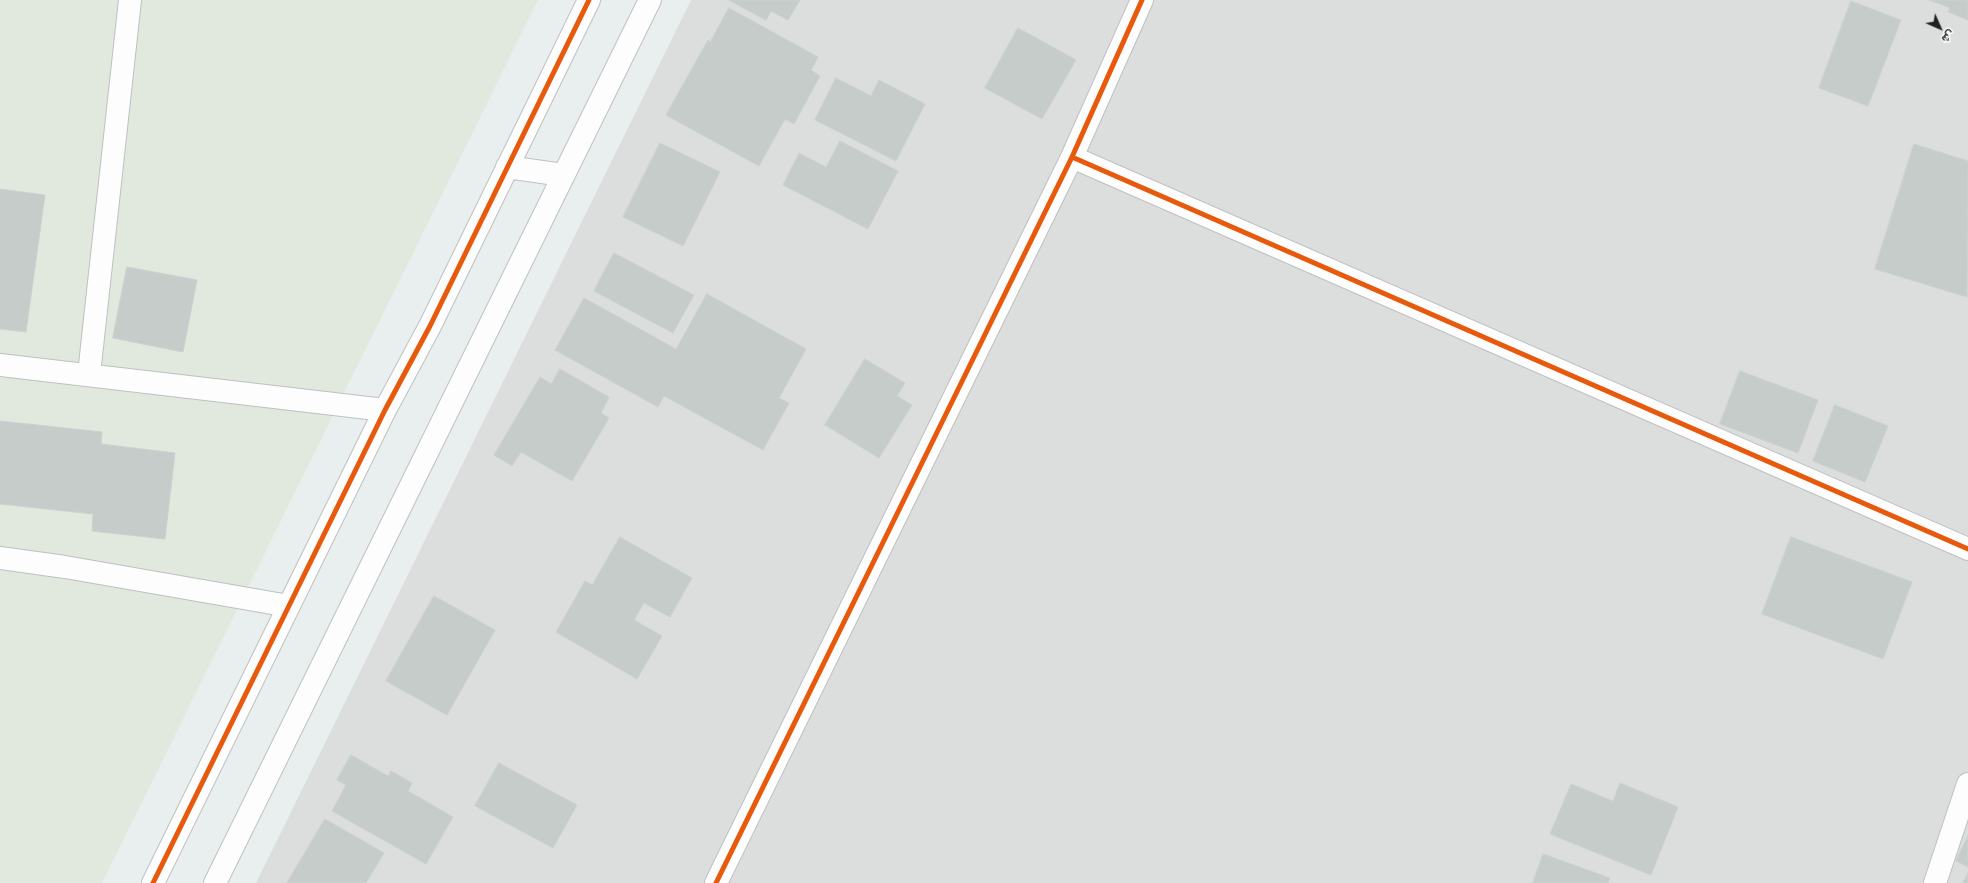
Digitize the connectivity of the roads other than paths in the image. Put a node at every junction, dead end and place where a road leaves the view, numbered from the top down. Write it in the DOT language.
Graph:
graph roads {
  1 [pos="130,0"];
  2 [pos="589,0"];
  3 [pos="650,0"];
  4 [pos="1142,0"];
  5 [pos="1072,158"];
  6 [pos="507,167"];
  7 [pos="563,176"];
  8 [pos="0,366"];
  9 [pos="89,374"];
  10 [pos="385,410"];
  11 [pos="1968,549"];
  12 [pos="0,558"];
  13 [pos="289,606"];
  14 [pos="1968,784"];
  15 [pos="153,883"];
  16 [pos="215,883"];
  17 [pos="716,883"];
  18 [pos="1936,883"];
  1 -- 9 [label="street"];
  2 -- 6 [label="street"];
  3 -- 7 [label="street"];
  4 -- 5 [label="street"];
  5 -- 11 [label="street"];
  5 -- 17 [label="street"];
  6 -- 7 [label="street"];
  6 -- 10 [label="street"];
  7 -- 16 [label="street"];
  8 -- 9 [label="street"];
  9 -- 10 [label="street"];
  10 -- 13 [label="street"];
  12 -- 13 [label="street"];
  13 -- 15 [label="street"];
  14 -- 18 [label="street"];
}
